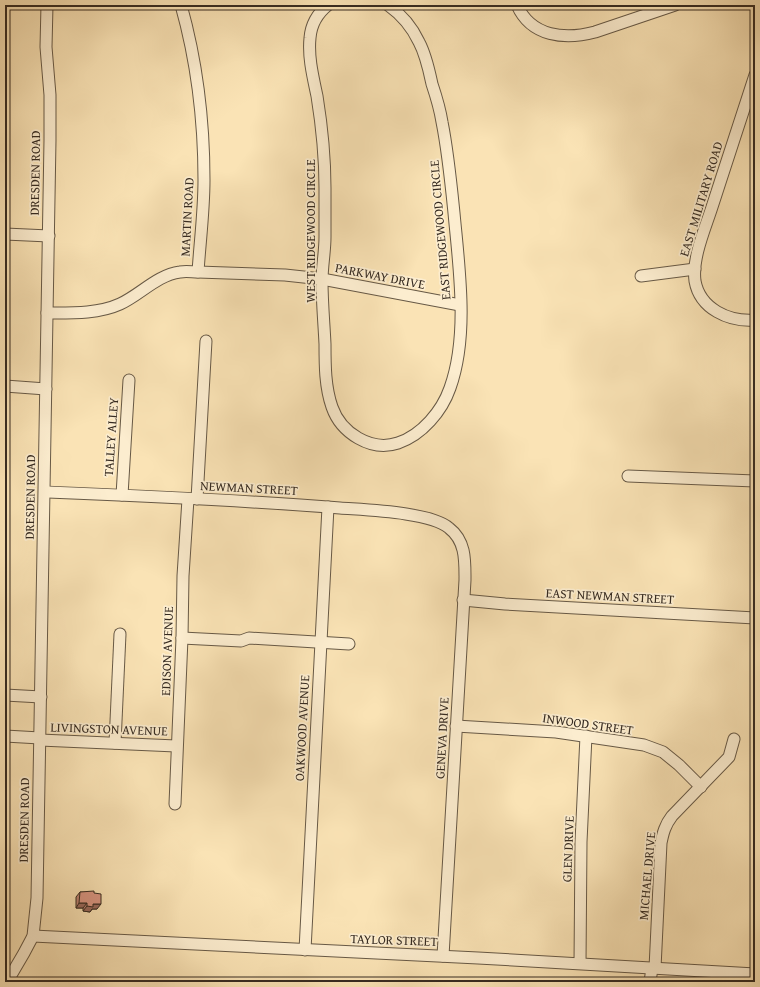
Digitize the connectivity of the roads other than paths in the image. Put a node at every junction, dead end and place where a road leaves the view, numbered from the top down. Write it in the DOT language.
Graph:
graph roads {
  1 [pos="47,5"];
  2 [pos="181,5"];
  3 [pos="328,5"];
  4 [pos="388,5"];
  5 [pos="517,5"];
  6 [pos="675,5"];
  7 [pos="654,8"];
  8 [pos="755,74"];
  9 [pos="5,234"];
  10 [pos="49,236"];
  11 [pos="695,269"];
  12 [pos="198,272"];
  13 [pos="641,276"];
  14 [pos="322,279"];
  15 [pos="460,306"];
  16 [pos="47,313"];
  17 [pos="755,320"];
  18 [pos="206,341"];
  19 [pos="128,380"];
  20 [pos="5,386"];
  21 [pos="46,389"];
  22 [pos="373,444"];
  23 [pos="628,476"];
  24 [pos="755,481"];
  25 [pos="45,492"];
  26 [pos="122,495"];
  27 [pos="192,499"];
  28 [pos="328,507"];
  29 [pos="448,527"];
  30 [pos="463,600"];
  31 [pos="755,618"];
  32 [pos="120,634"];
  33 [pos="182,638"];
  34 [pos="322,642"];
  35 [pos="348,644"];
  36 [pos="5,695"];
  37 [pos="41,697"];
  38 [pos="456,726"];
  39 [pos="5,736"];
  40 [pos="586,736"];
  41 [pos="40,739"];
  42 [pos="734,740"];
  43 [pos="115,743"];
  44 [pos="176,746"];
  45 [pos="701,787"];
  46 [pos="175,804"];
  47 [pos="32,936"];
  48 [pos="305,950"];
  49 [pos="443,956"];
  50 [pos="580,963"];
  51 [pos="653,968"];
  52 [pos="755,974"];
  53 [pos="7,982"];
  54 [pos="650,982"];
  1 -- 10 [label="street, DRESDEN ROAD"];
  2 -- 12 [label="street, MARTIN ROAD"];
  3 -- 14 [label="street, WEST RIDGEWOOD CIRCLE"];
  4 -- 15 [label="street, EAST RIDGEWOOD CIRCLE"];
  5 -- 7 [label="street"];
  6 -- 7 [label="street"];
  8 -- 11 [label="street, EAST MILITARY ROAD"];
  9 -- 10 [label="street"];
  10 -- 16 [label="street, DRESDEN ROAD"];
  11 -- 13 [label="street"];
  11 -- 17 [label="street, EAST MILITARY ROAD"];
  12 -- 14 [label="street, PARKWAY DRIVE"];
  12 -- 16 [label="street, MARTIN ROAD"];
  14 -- 15 [label="street, PARKWAY DRIVE"];
  14 -- 22 [label="street, WEST RIDGEWOOD CIRCLE"];
  15 -- 22 [label="street, EAST RIDGEWOOD CIRCLE"];
  16 -- 21 [label="street, DRESDEN ROAD"];
  18 -- 27 [label="street, EDISON AVENUE"];
  19 -- 26 [label="street, TALLEY ALLEY"];
  20 -- 21 [label="street"];
  21 -- 25 [label="street, DRESDEN ROAD"];
  23 -- 24 [label="street"];
  25 -- 26 [label="street, NEWMAN STREET"];
  25 -- 37 [label="street, DRESDEN ROAD"];
  26 -- 27 [label="street, NEWMAN STREET"];
  27 -- 28 [label="street, NEWMAN STREET"];
  27 -- 33 [label="street, EDISON AVENUE"];
  28 -- 29 [label="street, NEWMAN STREET"];
  28 -- 34 [label="street, OAKWOOD AVENUE"];
  29 -- 30 [label="street, GENEVA DRIVE"];
  30 -- 31 [label="street, EAST NEWMAN STREET"];
  30 -- 38 [label="street, GENEVA DRIVE"];
  32 -- 43 [label="street"];
  33 -- 34 [label="street"];
  33 -- 44 [label="street, EDISON AVENUE"];
  34 -- 35 [label="street"];
  34 -- 48 [label="street, OAKWOOD AVENUE"];
  36 -- 37 [label="street"];
  37 -- 41 [label="street, DRESDEN ROAD"];
  38 -- 40 [label="street, INWOOD STREET"];
  38 -- 49 [label="street, GENEVA DRIVE"];
  39 -- 41 [label="street, LIVINGSTON AVENUE"];
  40 -- 45 [label="street, INWOOD STREET"];
  40 -- 50 [label="street, GLEN DRIVE"];
  41 -- 43 [label="street, LIVINGSTON AVENUE"];
  41 -- 47 [label="street, DRESDEN ROAD"];
  42 -- 45 [label="street, MICHAEL DRIVE"];
  43 -- 44 [label="street, LIVINGSTON AVENUE"];
  44 -- 46 [label="street, EDISON AVENUE"];
  45 -- 51 [label="street, MICHAEL DRIVE"];
  47 -- 48 [label="street, TAYLOR STREET"];
  47 -- 53 [label="street, DRESDEN ROAD"];
  48 -- 49 [label="street, TAYLOR STREET"];
  49 -- 50 [label="street, TAYLOR STREET"];
  50 -- 51 [label="street, TAYLOR STREET"];
  51 -- 52 [label="street, TAYLOR STREET"];
  51 -- 54 [label="street, MICHAEL DRIVE"];
}
